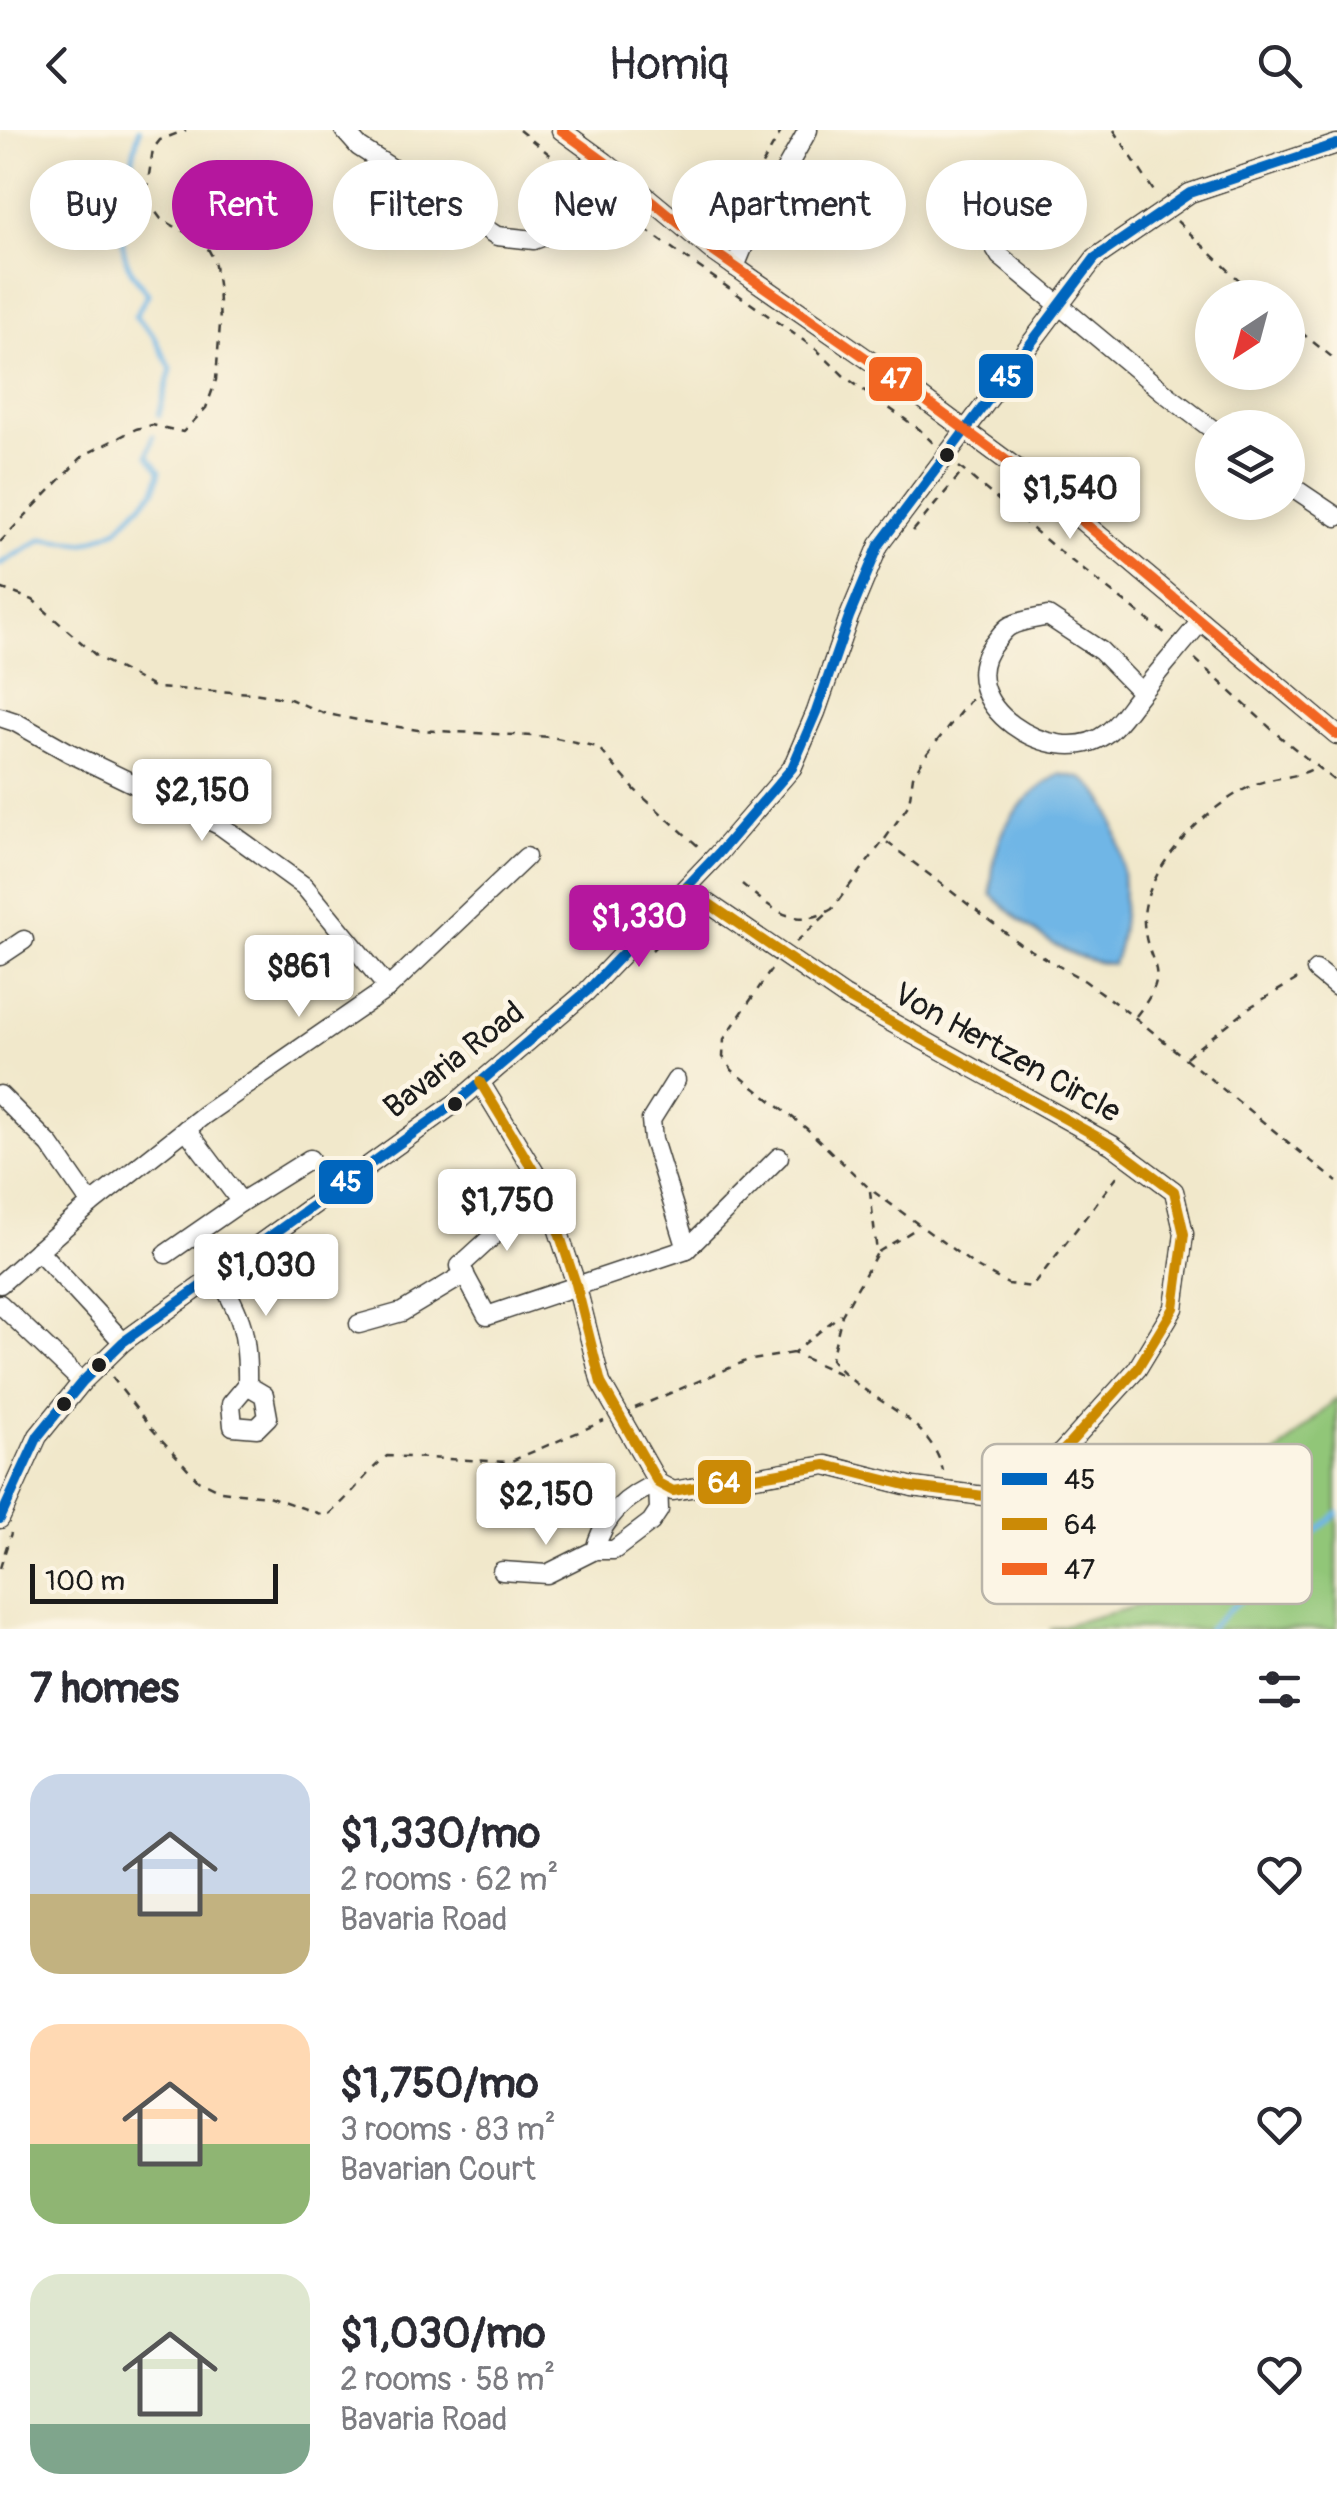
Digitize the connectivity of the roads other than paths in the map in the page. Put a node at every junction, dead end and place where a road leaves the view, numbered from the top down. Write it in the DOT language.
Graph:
graph roads {
  1 [pos="344,130"];
  2 [pos="561,130"];
  3 [pos="808,130"];
  4 [pos="1337,144"];
  5 [pos="518,238"];
  6 [pos="996,250"];
  7 [pos="735,267"];
  8 [pos="1060,306"];
  9 [pos="1195,416"];
  10 [pos="966,430"];
  11 [pos="1305,495"];
  12 [pos="1337,517"];
  13 [pos="1201,621"];
  14 [pos="1141,692"];
  15 [pos="0,717"];
  16 [pos="1337,735"];
  17 [pos="526,856"];
  18 [pos="686,888"];
  19 [pos="24,940"];
  20 [pos="0,956"];
  21 [pos="1316,970"];
  22 [pos="1337,987"];
  23 [pos="388,988"];
  24 [pos="676,1080"];
  25 [pos="480,1082"];
  26 [pos="0,1095"];
  27 [pos="186,1129"];
  28 [pos="779,1157"];
  29 [pos="310,1159"];
  30 [pos="241,1202"];
  31 [pos="91,1204"];
  32 [pos="517,1214"];
  33 [pos="38,1250"];
  34 [pos="687,1250"];
  35 [pos="166,1254"];
  36 [pos="216,1272"];
  37 [pos="465,1274"];
  38 [pos="0,1284"];
  39 [pos="576,1284"];
  40 [pos="0,1304"];
  41 [pos="359,1324"];
  42 [pos="122,1342"];
  43 [pos="82,1382"];
  44 [pos="247,1384"];
  45 [pos="1069,1444"];
  46 [pos="658,1483"];
  47 [pos="982,1496"];
  48 [pos="6,1525"];
  49 [pos="595,1550"];
  50 [pos="502,1570"];
  1 -- 5 [label="street"];
  2 -- 7 [label="street"];
  3 -- 7 [label="street"];
  4 -- 8 [label="street, Bavaria Road"];
  6 -- 8 [label="street"];
  7 -- 10 [label="street"];
  8 -- 9 [label="street"];
  8 -- 10 [label="street, Bavaria Road"];
  10 -- 13 [label="street"];
  10 -- 18 [label="street, Bavaria Road"];
  11 -- 12 [label="street"];
  13 -- 14 [label="street"];
  13 -- 16 [label="street"];
  14 -- 14 [label="street"];
  15 -- 23 [label="street"];
  17 -- 23 [label="street"];
  18 -- 25 [label="street, Bavaria Road"];
  18 -- 45 [label="street, Von Hertzen Circle"];
  19 -- 20 [label="street"];
  21 -- 22 [label="street"];
  23 -- 27 [label="street"];
  24 -- 34 [label="street"];
  25 -- 36 [label="street, Bavaria Road"];
  25 -- 39 [label="street"];
  26 -- 31 [label="street"];
  27 -- 30 [label="street"];
  27 -- 31 [label="street"];
  28 -- 34 [label="street"];
  29 -- 30 [label="street"];
  30 -- 35 [label="street"];
  31 -- 33 [label="street"];
  32 -- 37 [label="street"];
  33 -- 38 [label="street"];
  33 -- 42 [label="street"];
  34 -- 39 [label="street"];
  36 -- 42 [label="street, Bavaria Road"];
  36 -- 44 [label="street"];
  37 -- 39 [label="street"];
  37 -- 41 [label="street"];
  39 -- 46 [label="street"];
  40 -- 43 [label="street"];
  42 -- 43 [label="street, Bavaria Road"];
  43 -- 48 [label="street, Bavaria Road"];
  46 -- 47 [label="street, Von Hertzen Circle"];
  46 -- 49 [label="street"];
  46 -- 49 [label="street"];
  49 -- 50 [label="street"];
}
